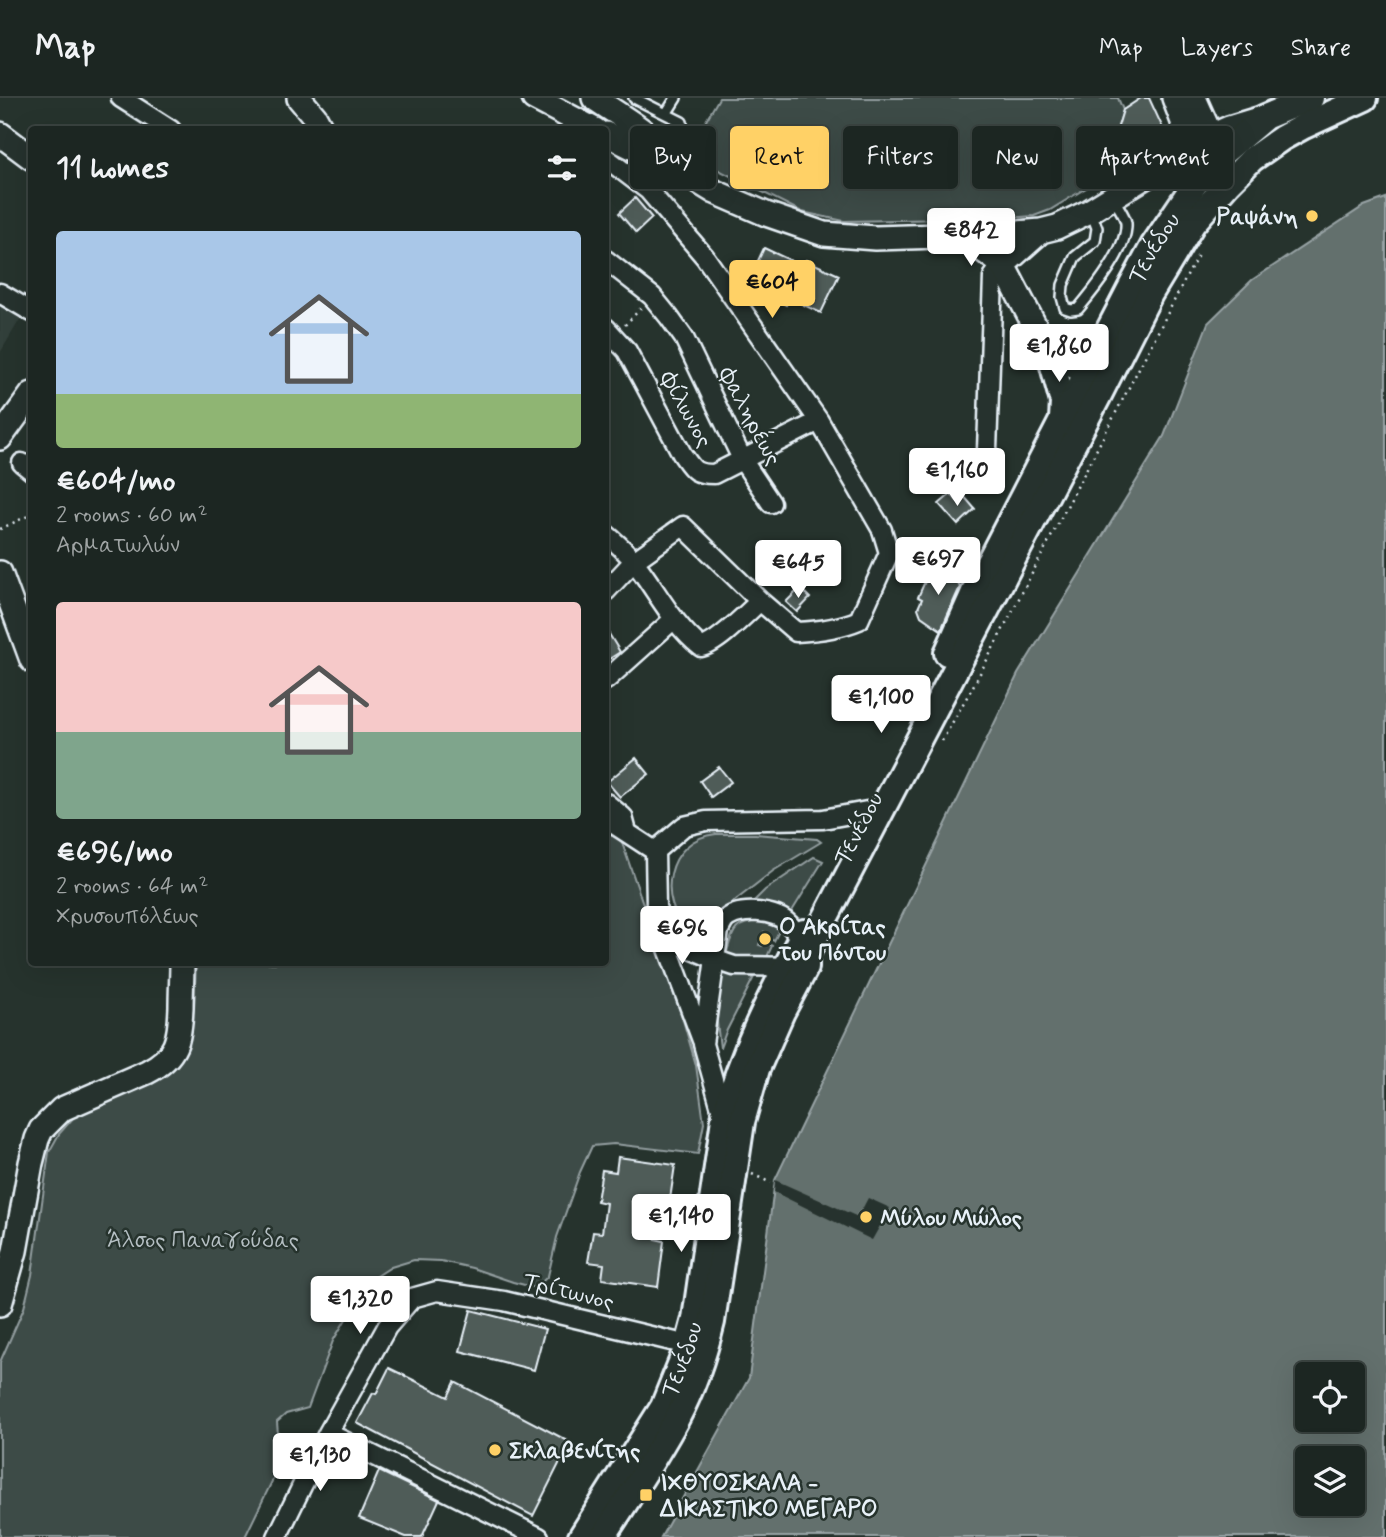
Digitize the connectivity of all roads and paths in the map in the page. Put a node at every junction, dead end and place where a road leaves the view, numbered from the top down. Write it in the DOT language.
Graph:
graph roads {
  1 [pos="121,98"];
  2 [pos="299,98"];
  3 [pos="534,98"];
  4 [pos="594,98"];
  5 [pos="635,98"];
  6 [pos="676,98"];
  7 [pos="1174,98"];
  8 [pos="1194,98"];
  9 [pos="1311,98"];
  10 [pos="1365,98"];
  11 [pos="666,114"];
  12 [pos="563,120"];
  13 [pos="682,122"];
  14 [pos="165,126"];
  15 [pos="319,126"];
  16 [pos="582,126"];
  17 [pos="635,126"];
  18 [pos="1193,126"];
  19 [pos="1202,126"];
  20 [pos="0,134"];
  21 [pos="609,136"];
  22 [pos="1233,136"];
  23 [pos="630,147"];
  24 [pos="28,155"];
  25 [pos="609,160"];
  26 [pos="1233,166"];
  27 [pos="1240,171"];
  28 [pos="710,189"];
  29 [pos="1127,189"];
  30 [pos="1186,189"];
  31 [pos="1112,196"];
  32 [pos="1090,211"];
  33 [pos="1041,231"];
  34 [pos="964,236"];
  35 [pos="1202,249"];
  36 [pos="609,262"];
  37 [pos="1003,265"];
  38 [pos="0,293"];
  39 [pos="652,296"];
  40 [pos="28,310"];
  41 [pos="610,332"];
  42 [pos="1050,355"];
  43 [pos="1096,377"];
  44 [pos="28,400"];
  45 [pos="1062,421"];
  46 [pos="819,422"];
  47 [pos="0,438"];
  48 [pos="987,450"];
  49 [pos="743,460"];
  50 [pos="771,503"];
  51 [pos="28,516"];
  52 [pos="0,529"];
  53 [pos="609,537"];
  54 [pos="889,553"];
  55 [pos="634,561"];
  56 [pos="0,573"];
  57 [pos="978,583"];
  58 [pos="609,588"];
  59 [pos="760,601"];
  60 [pos="674,619"];
  61 [pos="28,649"];
  62 [pos="609,677"];
  63 [pos="936,751"];
  64 [pos="609,805"];
  65 [pos="867,811"];
  66 [pos="609,821"];
  67 [pos="627,832"];
  68 [pos="655,851"];
  69 [pos="664,938"];
  70 [pos="799,957"];
  71 [pos="715,959"];
  72 [pos="182,966"];
  73 [pos="703,1044"];
  74 [pos="724,1119"];
  75 [pos="750,1173"];
  76 [pos="771,1183"];
  77 [pos="0,1304"];
  78 [pos="688,1345"];
  79 [pos="328,1433"];
  80 [pos="607,1533"];
  81 [pos="277,1537"];
  82 [pos="539,1537"];
  83 [pos="581,1537"];
  1 -- 14 [label="street"];
  2 -- 15 [label="street"];
  3 -- 12 [label="street"];
  4 -- 17 [label="street"];
  5 -- 11 [label="lane"];
  6 -- 11 [label="lane"];
  7 -- 18 [label="street"];
  8 -- 19 [label="street"];
  9 -- 22 [label="main road, Τενέδου"];
  10 -- 27 [label="main road, Τενέδου"];
  11 -- 13 [label="lane"];
  12 -- 16 [label="street"];
  20 -- 24 [label="street"];
  21 -- 23 [label="street"];
  25 -- 46 [label="street"];
  26 -- 27 [label="main road"];
  27 -- 43 [label="main road, Τενέδου"];
  28 -- 34 [label="street"];
  29 -- 31 [label="street"];
  30 -- 43 [label="main road, Τενέδου"];
  31 -- 32 [label="street"];
  31 -- 32 [label="lane"];
  32 -- 33 [label="street"];
  33 -- 34 [label="street"];
  33 -- 37 [label="street"];
  34 -- 37 [label="street"];
  35 -- 63 [label="path"];
  36 -- 39 [label="street, Φαληρέως"];
  37 -- 42 [label="street"];
  37 -- 48 [label="street"];
  38 -- 40 [label="street"];
  39 -- 41 [label="path"];
  39 -- 49 [label="street, Φαληρέως"];
  41 -- 49 [label="street, Φίλωνος"];
  42 -- 43 [label="street"];
  42 -- 45 [label="main road"];
  43 -- 45 [label="main road, Τενέδου"];
  43 -- 70 [label="main road, Τενέδου"];
  44 -- 47 [label="street"];
  45 -- 57 [label="main road, Τενέδου"];
  46 -- 49 [label="street, Φίλωνος"];
  46 -- 54 [label="street"];
  49 -- 50 [label="street, Φαληρέως"];
  51 -- 52 [label="path"];
  53 -- 55 [label="street"];
  54 -- 57 [label="path"];
  54 -- 59 [label="street"];
  55 -- 58 [label="street"];
  55 -- 59 [label="street"];
  55 -- 60 [label="street"];
  56 -- 61 [label="street"];
  57 -- 65 [label="main road, Τενέδου"];
  59 -- 60 [label="street"];
  60 -- 62 [label="street"];
  64 -- 67 [label="street"];
  65 -- 68 [label="street"];
  65 -- 70 [label="main road, Τενέδου"];
  66 -- 67 [label="street"];
  67 -- 68 [label="street"];
  68 -- 69 [label="street"];
  69 -- 71 [label="street"];
  69 -- 73 [label="street"];
  70 -- 71 [label="street"];
  70 -- 71 [label="street"];
  70 -- 74 [label="main road, Τενέδου"];
  70 -- 80 [label="main road, Τενέδου"];
  71 -- 73 [label="street"];
  72 -- 77 [label="street"];
  73 -- 74 [label="street"];
  74 -- 78 [label="main road, Τενέδου"];
  75 -- 76 [label="path"];
  78 -- 79 [label="street, Τρίτωνος"];
  78 -- 83 [label="main road, Τενέδου"];
  79 -- 81 [label="street"];
  79 -- 82 [label="street"];
}
